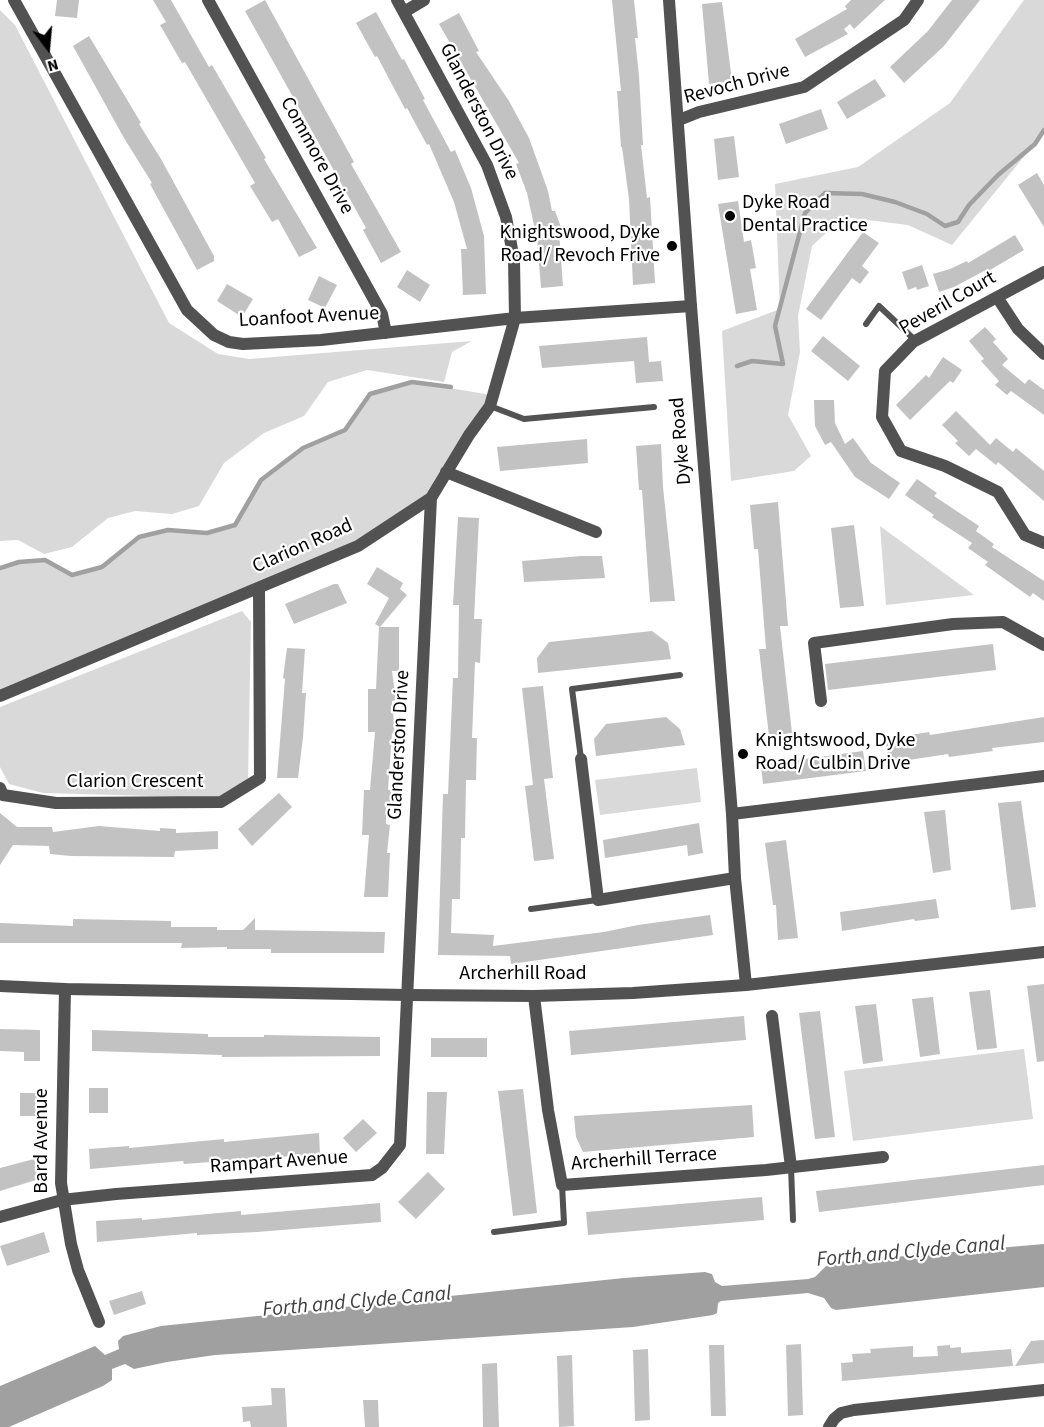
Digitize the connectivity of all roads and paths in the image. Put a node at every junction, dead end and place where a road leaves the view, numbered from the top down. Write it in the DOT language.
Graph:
graph roads {
  1 [pos="14,0"];
  2 [pos="208,0"];
  3 [pos="397,0"];
  4 [pos="424,0"];
  5 [pos="669,0"];
  6 [pos="918,0"];
  7 [pos="404,12"];
  8 [pos="679,120"];
  9 [pos="1044,272"];
  10 [pos="997,297"];
  11 [pos="691,306"];
  12 [pos="514,318"];
  13 [pos="866,324"];
  14 [pos="386,333"];
  15 [pos="916,340"];
  16 [pos="1044,354"];
  17 [pos="490,406"];
  18 [pos="654,407"];
  19 [pos="446,472"];
  20 [pos="431,498"];
  21 [pos="596,532"];
  22 [pos="1044,543"];
  23 [pos="259,589"];
  24 [pos="1044,645"];
  25 [pos="680,675"];
  26 [pos="0,696"];
  27 [pos="821,701"];
  28 [pos="581,759"];
  29 [pos="1044,776"];
  30 [pos="0,788"];
  31 [pos="732,814"];
  32 [pos="735,878"];
  33 [pos="598,900"];
  34 [pos="531,909"];
  35 [pos="1044,952"];
  36 [pos="746,985"];
  37 [pos="0,986"];
  38 [pos="66,989"];
  39 [pos="408,995"];
  40 [pos="534,996"];
  41 [pos="772,1016"];
  42 [pos="883,1157"];
  43 [pos="791,1167"];
  44 [pos="561,1185"];
  45 [pos="62,1200"];
  46 [pos="0,1217"];
  47 [pos="793,1220"];
  48 [pos="494,1232"];
  49 [pos="99,1322"];
  50 [pos="1044,1390"];
  51 [pos="829,1427"];
  1 -- 14 [label="street, Loanfoot Avenue"];
  2 -- 14 [label="street, Commore Drive"];
  3 -- 7 [label="street, Glanderston Drive"];
  4 -- 7 [label="street"];
  5 -- 8 [label="street, Dyke Road"];
  6 -- 8 [label="street, Revoch Drive"];
  7 -- 12 [label="street, Glanderston Drive"];
  8 -- 11 [label="street, Dyke Road"];
  9 -- 10 [label="street, Peveril Court"];
  10 -- 15 [label="street, Peveril Court"];
  10 -- 16 [label="street"];
  11 -- 12 [label="street, Loanfoot Avenue"];
  11 -- 31 [label="street, Dyke Road"];
  12 -- 14 [label="street, Loanfoot Avenue"];
  12 -- 17 [label="street, Clarion Road"];
  13 -- 15 [label="lane"];
  15 -- 22 [label="street, Peveril Court"];
  17 -- 18 [label="lane"];
  17 -- 19 [label="street, Clarion Road"];
  19 -- 20 [label="street, Clarion Road"];
  19 -- 21 [label="street"];
  20 -- 23 [label="street, Clarion Road"];
  20 -- 39 [label="street, Glanderston Drive"];
  23 -- 26 [label="street, Clarion Road"];
  23 -- 30 [label="street, Clarion Crescent"];
  24 -- 27 [label="street"];
  25 -- 28 [label="lane"];
  28 -- 33 [label="street"];
  29 -- 31 [label="street"];
  31 -- 32 [label="street, Dyke Road"];
  32 -- 33 [label="street"];
  32 -- 36 [label="street, Dyke Road"];
  33 -- 34 [label="lane"];
  35 -- 36 [label="street, Archerhill Road"];
  36 -- 40 [label="street, Archerhill Road"];
  37 -- 38 [label="street, Archerhill Road"];
  38 -- 39 [label="street, Archerhill Road"];
  38 -- 45 [label="street, Bard Avenue"];
  39 -- 40 [label="street, Archerhill Road"];
  39 -- 45 [label="street, Rampart Avenue"];
  40 -- 44 [label="street, Archerhill Terrace"];
  41 -- 43 [label="street"];
  42 -- 43 [label="street, Archerhill Terrace"];
  43 -- 44 [label="street, Archerhill Terrace"];
  43 -- 47 [label="lane"];
  44 -- 48 [label="lane"];
  45 -- 46 [label="street, Rampart Avenue"];
  45 -- 49 [label="street, Bard Avenue"];
  50 -- 51 [label="street"];
}
